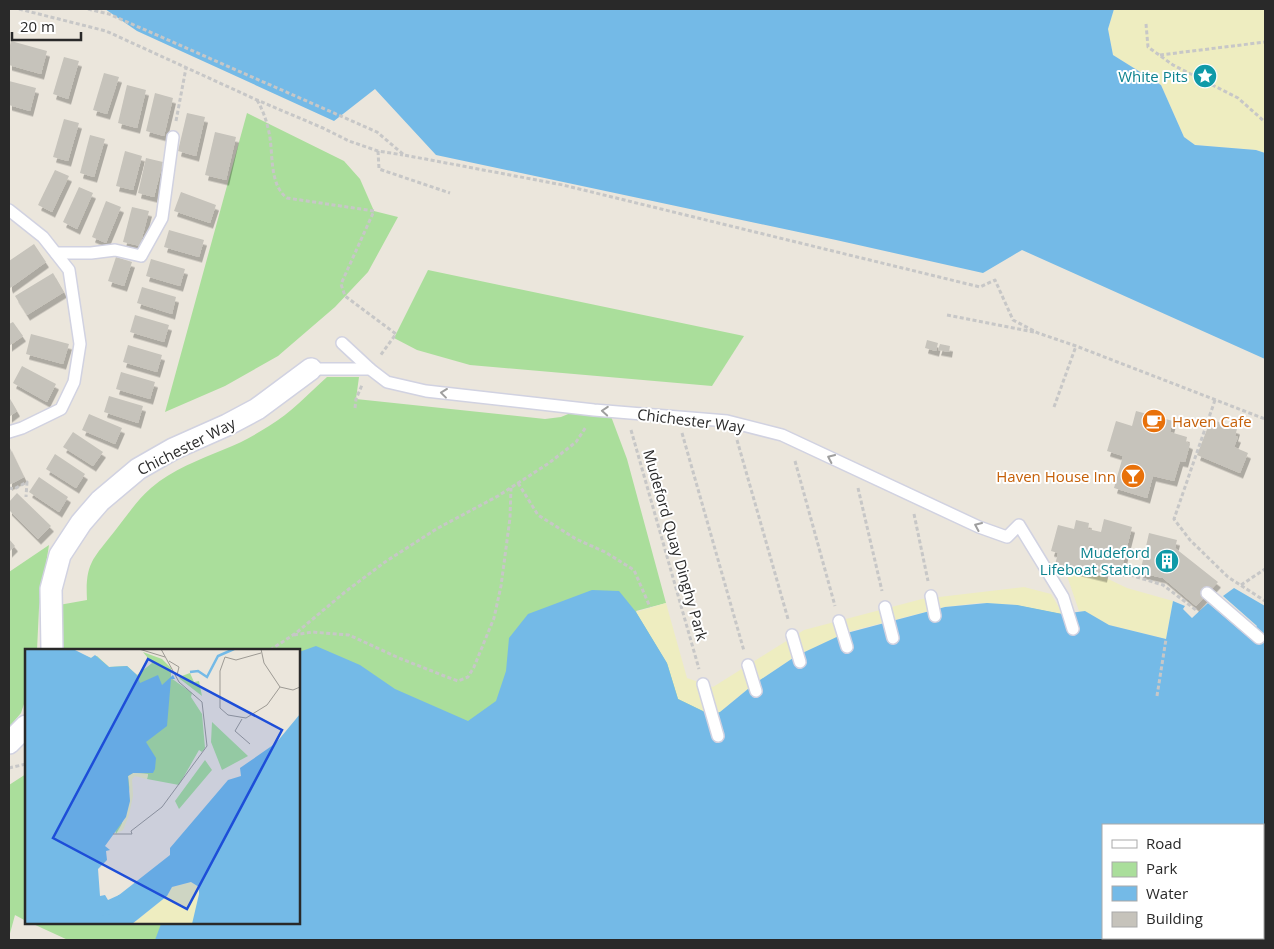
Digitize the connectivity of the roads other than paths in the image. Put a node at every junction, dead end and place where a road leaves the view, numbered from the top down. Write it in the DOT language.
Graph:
graph roads {
  1 [pos="173,137"];
  2 [pos="11,215"];
  3 [pos="56,254"];
  4 [pos="342,343"];
  5 [pos="311,369"];
  6 [pos="370,369"];
  7 [pos="9,432"];
  8 [pos="1207,593"];
  9 [pos="932,596"];
  10 [pos="886,607"];
  11 [pos="935,616"];
  12 [pos="839,621"];
  13 [pos="1074,628"];
  14 [pos="792,635"];
  15 [pos="893,638"];
  16 [pos="1259,638"];
  17 [pos="847,647"];
  18 [pos="52,649"];
  19 [pos="800,662"];
  20 [pos="748,665"];
  21 [pos="703,684"];
  22 [pos="756,691"];
  23 [pos="25,727"];
  24 [pos="718,736"];
  25 [pos="9,743"];
  1 -- 3 [label="lane"];
  2 -- 3 [label="lane"];
  3 -- 7 [label="lane"];
  4 -- 6 [label="lane, Chichester Way"];
  5 -- 6 [label="lane, Chichester Way"];
  5 -- 18 [label="street, Chichester Way"];
  13 -- 6 [label="lane, Chichester Way, one-way"];
  8 -- 16 [label="lane"];
  9 -- 11 [label="lane"];
  10 -- 15 [label="lane"];
  12 -- 17 [label="lane"];
  14 -- 19 [label="lane"];
  20 -- 22 [label="lane"];
  21 -- 24 [label="lane"];
  23 -- 25 [label="street"];
}
